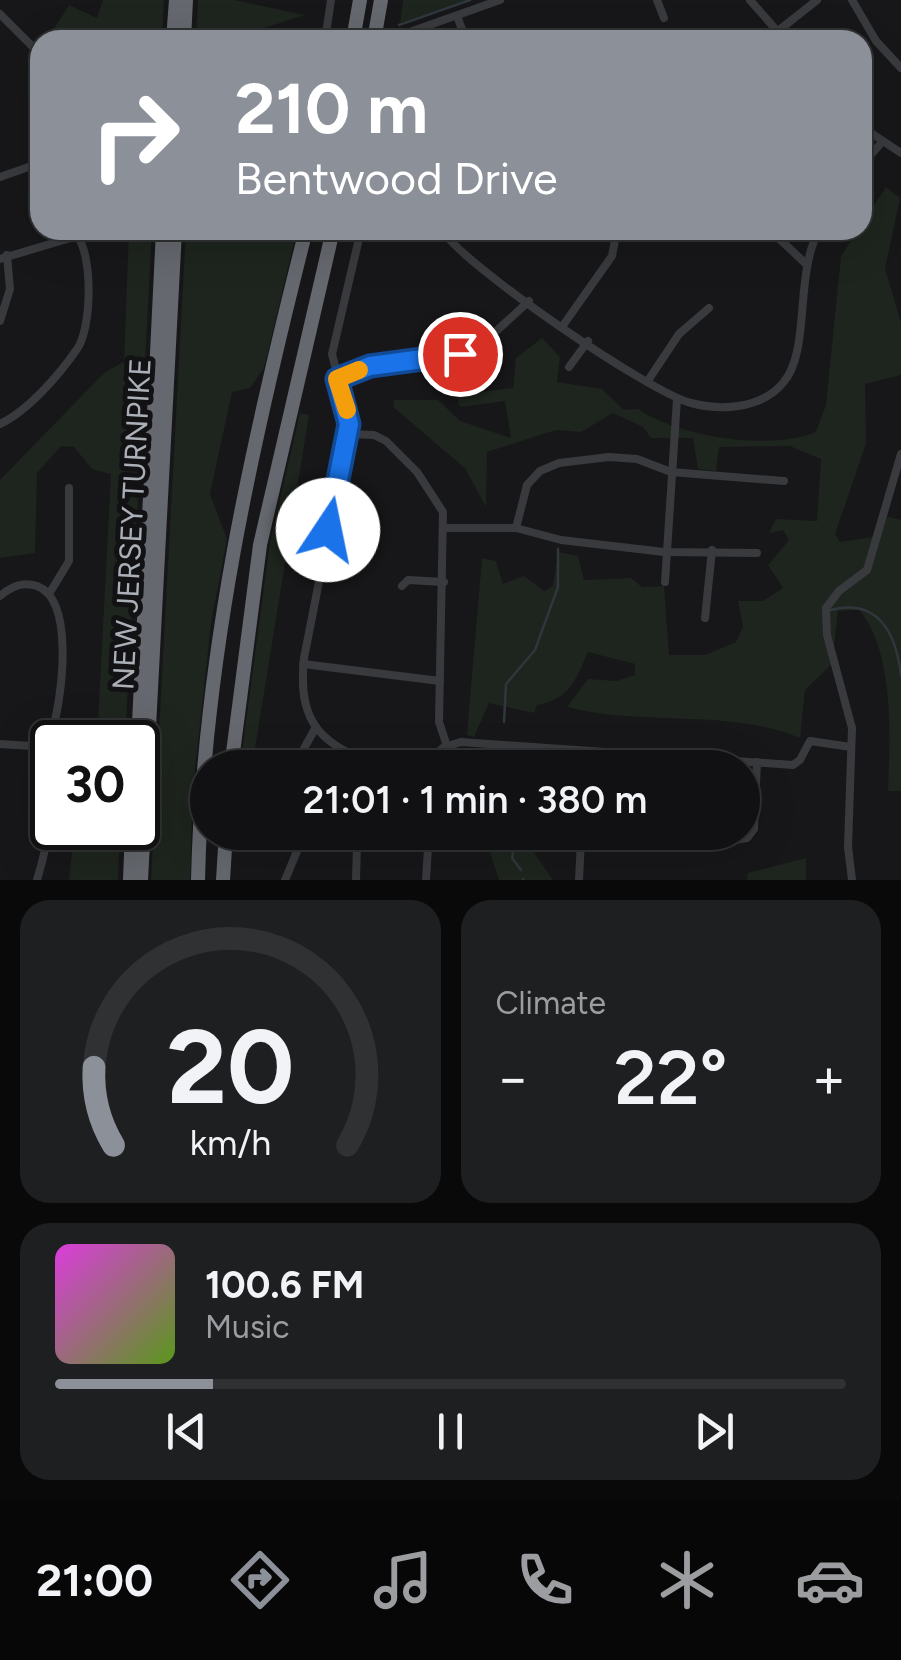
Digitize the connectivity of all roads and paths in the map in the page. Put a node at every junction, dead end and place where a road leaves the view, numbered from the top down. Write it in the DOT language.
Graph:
graph roads {
  1 [pos="176,0"];
  2 [pos="186,0"];
  3 [pos="331,0"];
  4 [pos="360,0"];
  5 [pos="381,0"];
  6 [pos="500,0"];
  7 [pos="658,0"];
  8 [pos="750,0"];
  9 [pos="817,0"];
  10 [pos="852,0"];
  11 [pos="0,14"];
  12 [pos="457,16"];
  13 [pos="664,18"];
  14 [pos="174,30"];
  15 [pos="184,30"];
  16 [pos="327,30"];
  17 [pos="355,30"];
  18 [pos="376,30"];
  19 [pos="417,30"];
  20 [pos="462,30"];
  21 [pos="776,30"];
  22 [pos="780,30"];
  23 [pos="869,30"];
  24 [pos="872,35"];
  25 [pos="30,44"];
  26 [pos="901,68"];
  27 [pos="872,134"];
  28 [pos="882,142"];
  29 [pos="901,152"];
  30 [pos="872,154"];
  31 [pos="30,166"];
  32 [pos="0,177"];
  33 [pos="63,240"];
  34 [pos="80,240"];
  35 [pos="163,240"];
  36 [pos="174,240"];
  37 [pos="304,240"];
  38 [pos="332,240"];
  39 [pos="358,240"];
  40 [pos="450,240"];
  41 [pos="615,240"];
  42 [pos="780,240"];
  43 [pos="814,240"];
  44 [pos="4,257"];
  45 [pos="804,264"];
  46 [pos="529,301"];
  47 [pos="709,308"];
  48 [pos="0,321"];
  49 [pos="564,324"];
  50 [pos="588,342"];
  51 [pos="569,367"];
  52 [pos="337,379"];
  53 [pos="647,382"];
  54 [pos="677,398"];
  55 [pos="0,424"];
  56 [pos="348,434"];
  57 [pos="901,454"];
  58 [pos="672,472"];
  59 [pos="784,482"];
  60 [pos="69,488"];
  61 [pos="446,528"];
  62 [pos="516,528"];
  63 [pos="328,530"];
  64 [pos="350,534"];
  65 [pos="712,550"];
  66 [pos="664,552"];
  67 [pos="757,553"];
  68 [pos="444,582"];
  69 [pos="665,582"];
  70 [pos="402,586"];
  71 [pos="50,594"];
  72 [pos="0,596"];
  73 [pos="705,618"];
  74 [pos="303,664"];
  75 [pos="440,680"];
  76 [pos="56,720"];
  77 [pos="139,720"];
  78 [pos="316,727"];
  79 [pos="0,744"];
  80 [pos="30,745"];
  81 [pos="447,746"];
  82 [pos="534,747"];
  83 [pos="851,747"];
  84 [pos="232,750"];
  85 [pos="303,750"];
  86 [pos="343,750"];
  87 [pos="442,750"];
  88 [pos="579,750"];
  89 [pos="760,762"];
  90 [pos="41,850"];
  91 [pos="131,850"];
  92 [pos="225,850"];
  93 [pos="298,850"];
  94 [pos="357,850"];
  95 [pos="428,850"];
  96 [pos="580,850"];
  97 [pos="37,880"];
  98 [pos="130,880"];
  99 [pos="141,880"];
  100 [pos="198,880"];
  101 [pos="223,880"];
  102 [pos="285,880"];
  103 [pos="356,880"];
  104 [pos="426,880"];
  105 [pos="579,880"];
  106 [pos="852,880"];
  1 -- 14 [label="highway"];
  2 -- 15 [label="highway"];
  3 -- 16 [label="street"];
  4 -- 17 [label="highway"];
  5 -- 18 [label="highway"];
  6 -- 12 [label="street"];
  7 -- 13 [label="street"];
  8 -- 21 [label="street"];
  9 -- 22 [label="street"];
  10 -- 23 [label="street"];
  11 -- 25 [label="street"];
  12 -- 19 [label="street"];
  12 -- 20 [label="street"];
  24 -- 26 [label="street"];
  27 -- 28 [label="street"];
  28 -- 29 [label="street"];
  28 -- 30 [label="street"];
  31 -- 32 [label="street"];
  33 -- 44 [label="street"];
  34 -- 55 [label="street"];
  35 -- 77 [label="highway, NEW JERSEY TURNPIKE"];
  36 -- 99 [label="highway, NEW JERSEY TURNPIKE"];
  37 -- 100 [label="highway"];
  38 -- 84 [label="highway"];
  39 -- 52 [label="street"];
  40 -- 46 [label="street"];
  41 -- 49 [label="street"];
  42 -- 45 [label="street"];
  43 -- 45 [label="street"];
  44 -- 48 [label="street"];
  45 -- 54 [label="street"];
  46 -- 49 [label="street"];
  46 -- 52 [label="street"];
  47 -- 53 [label="street"];
  49 -- 50 [label="street"];
  50 -- 51 [label="street"];
  50 -- 53 [label="street"];
  52 -- 56 [label="street"];
  53 -- 54 [label="street"];
  54 -- 58 [label="street"];
  56 -- 61 [label="street"];
  56 -- 63 [label="street"];
  57 -- 83 [label="street"];
  58 -- 59 [label="street"];
  58 -- 62 [label="street"];
  58 -- 66 [label="street"];
  60 -- 71 [label="street"];
  61 -- 62 [label="street"];
  61 -- 68 [label="street"];
  62 -- 66 [label="street"];
  63 -- 64 [label="street"];
  63 -- 74 [label="street"];
  65 -- 66 [label="street"];
  65 -- 67 [label="street"];
  65 -- 73 [label="street"];
  66 -- 69 [label="street"];
  68 -- 70 [label="street"];
  68 -- 75 [label="street"];
  71 -- 72 [label="street"];
  71 -- 76 [label="street"];
  74 -- 75 [label="street"];
  74 -- 78 [label="street"];
  75 -- 81 [label="street"];
  78 -- 85 [label="street"];
  78 -- 86 [label="street"];
  79 -- 80 [label="street"];
  81 -- 82 [label="street"];
  81 -- 87 [label="street"];
  82 -- 88 [label="street"];
  83 -- 89 [label="street"];
  83 -- 106 [label="street"];
  90 -- 97 [label="street"];
  91 -- 98 [label="highway"];
  92 -- 101 [label="highway"];
  93 -- 102 [label="street"];
  94 -- 103 [label="street"];
  95 -- 104 [label="street"];
  96 -- 105 [label="street"];
}
